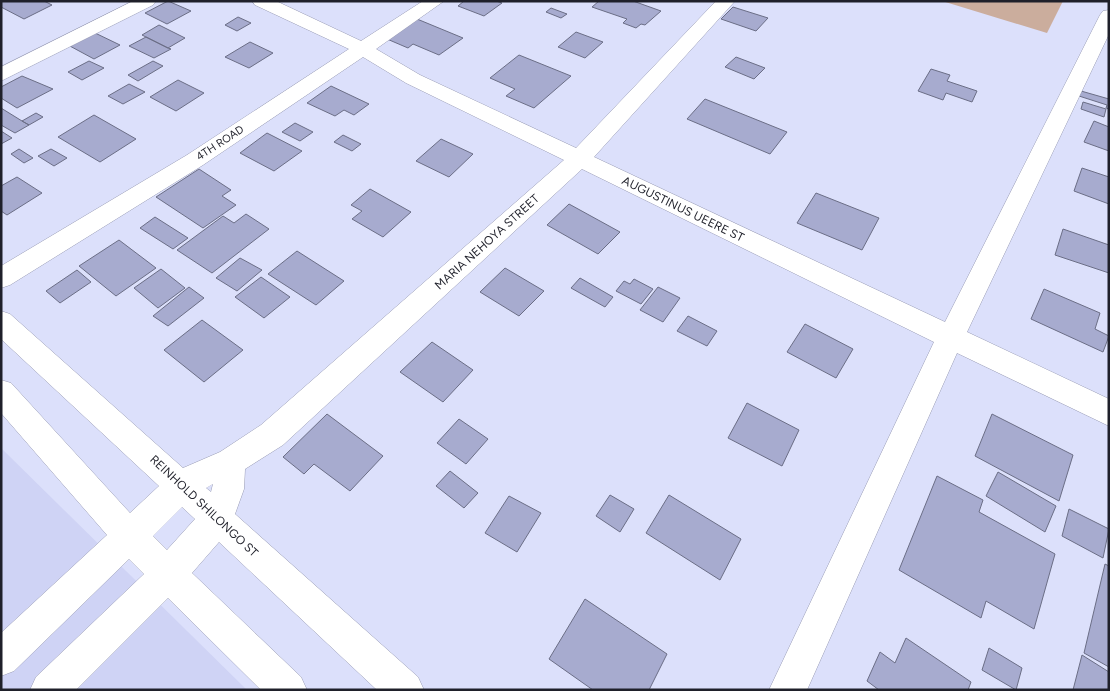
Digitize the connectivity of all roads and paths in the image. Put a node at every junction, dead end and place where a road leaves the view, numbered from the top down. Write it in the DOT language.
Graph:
graph roads {
  1 [pos="147,1"];
  2 [pos="261,1"];
  3 [pos="435,1"];
  4 [pos="726,1"];
  5 [pos="1109,15"];
  6 [pos="363,49"];
  7 [pos="1,75"];
  8 [pos="579,159"];
  9 [pos="1,278"];
  10 [pos="1,322"];
  11 [pos="950,338"];
  12 [pos="1,392"];
  13 [pos="1109,413"];
  14 [pos="230,462"];
  15 [pos="183,485"];
  16 [pos="217,519"];
  17 [pos="130,537"];
  18 [pos="167,575"];
  19 [pos="1,658"];
  20 [pos="49,690"];
  21 [pos="288,690"];
  22 [pos="405,690"];
  23 [pos="788,690"];
  1 -- 7 [label="street"];
  2 -- 6 [label="street, AUGUSTINUS UEERE ST"];
  3 -- 6 [label="street, 4TH ROAD"];
  4 -- 8 [label="street, MARIA NEHOYA STREET"];
  5 -- 11 [label="street"];
  6 -- 8 [label="street, AUGUSTINUS UEERE ST"];
  6 -- 9 [label="street, 4TH ROAD"];
  8 -- 11 [label="street, AUGUSTINUS UEERE ST"];
  8 -- 14 [label="street, MARIA NEHOYA STREET"];
  10 -- 15 [label="street, REINHOLD SHILONGO ST"];
  11 -- 13 [label="street, AUGUSTINUS UEERE ST"];
  11 -- 23 [label="street"];
  12 -- 17 [label="street"];
  14 -- 15 [label="street, MARIA NEHOYA STREET"];
  14 -- 16 [label="street"];
  15 -- 16 [label="street, REINHOLD SHILONGO ST"];
  15 -- 17 [label="street, MARIA NEHOYA STREET"];
  16 -- 18 [label="street"];
  16 -- 22 [label="street, REINHOLD SHILONGO ST"];
  17 -- 18 [label="street"];
  17 -- 19 [label="street, MARIA NEHOYA STREET"];
  18 -- 20 [label="street"];
  18 -- 21 [label="street"];
}
